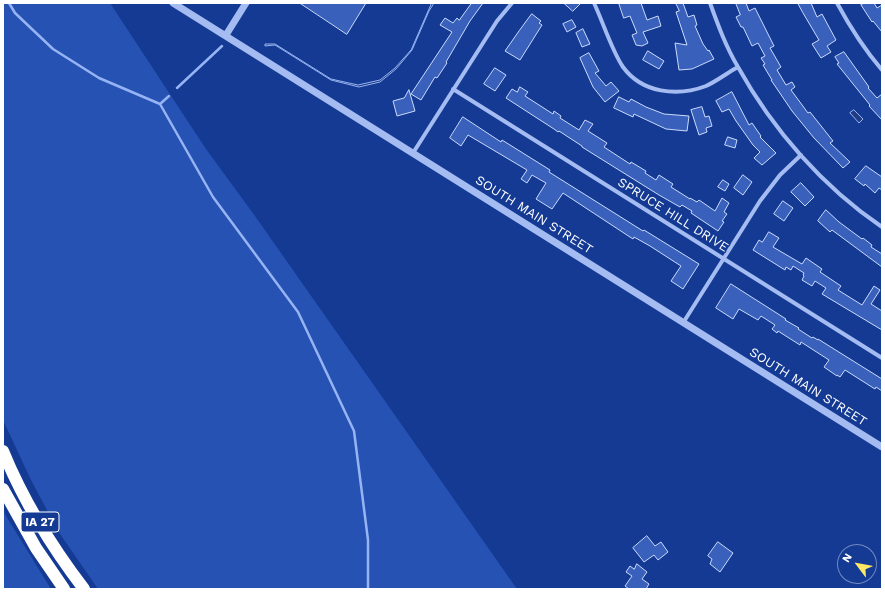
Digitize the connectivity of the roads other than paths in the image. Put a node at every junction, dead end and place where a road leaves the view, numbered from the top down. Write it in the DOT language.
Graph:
graph roads {
  1 [pos="173,3"];
  2 [pos="246,3"];
  3 [pos="512,3"];
  4 [pos="594,3"];
  5 [pos="710,3"];
  6 [pos="837,3"];
  7 [pos="226,35"];
  8 [pos="738,67"];
  9 [pos="882,70"];
  10 [pos="454,89"];
  11 [pos="413,153"];
  12 [pos="801,155"];
  13 [pos="882,227"];
  14 [pos="724,259"];
  15 [pos="684,323"];
  16 [pos="882,358"];
  17 [pos="882,447"];
  18 [pos="3,451"];
  19 [pos="3,489"];
  20 [pos="64,589"];
  21 [pos="84,589"];
  1 -- 7 [label="street, SOUTH MAIN STREET"];
  2 -- 7 [label="street"];
  3 -- 10 [label="street"];
  4 -- 8 [label="street"];
  5 -- 8 [label="street"];
  6 -- 9 [label="street"];
  7 -- 11 [label="street, SOUTH MAIN STREET"];
  8 -- 12 [label="street"];
  10 -- 11 [label="street"];
  10 -- 14 [label="street, SPRUCE HILL DRIVE"];
  11 -- 15 [label="street, SOUTH MAIN STREET"];
  12 -- 13 [label="street"];
  12 -- 14 [label="street"];
  14 -- 15 [label="street"];
  14 -- 16 [label="street, SPRUCE HILL DRIVE"];
  15 -- 17 [label="street, SOUTH MAIN STREET"];
  18 -- 21 [label="highway, IA 27"];
  19 -- 20 [label="highway, IA 27"];
}
